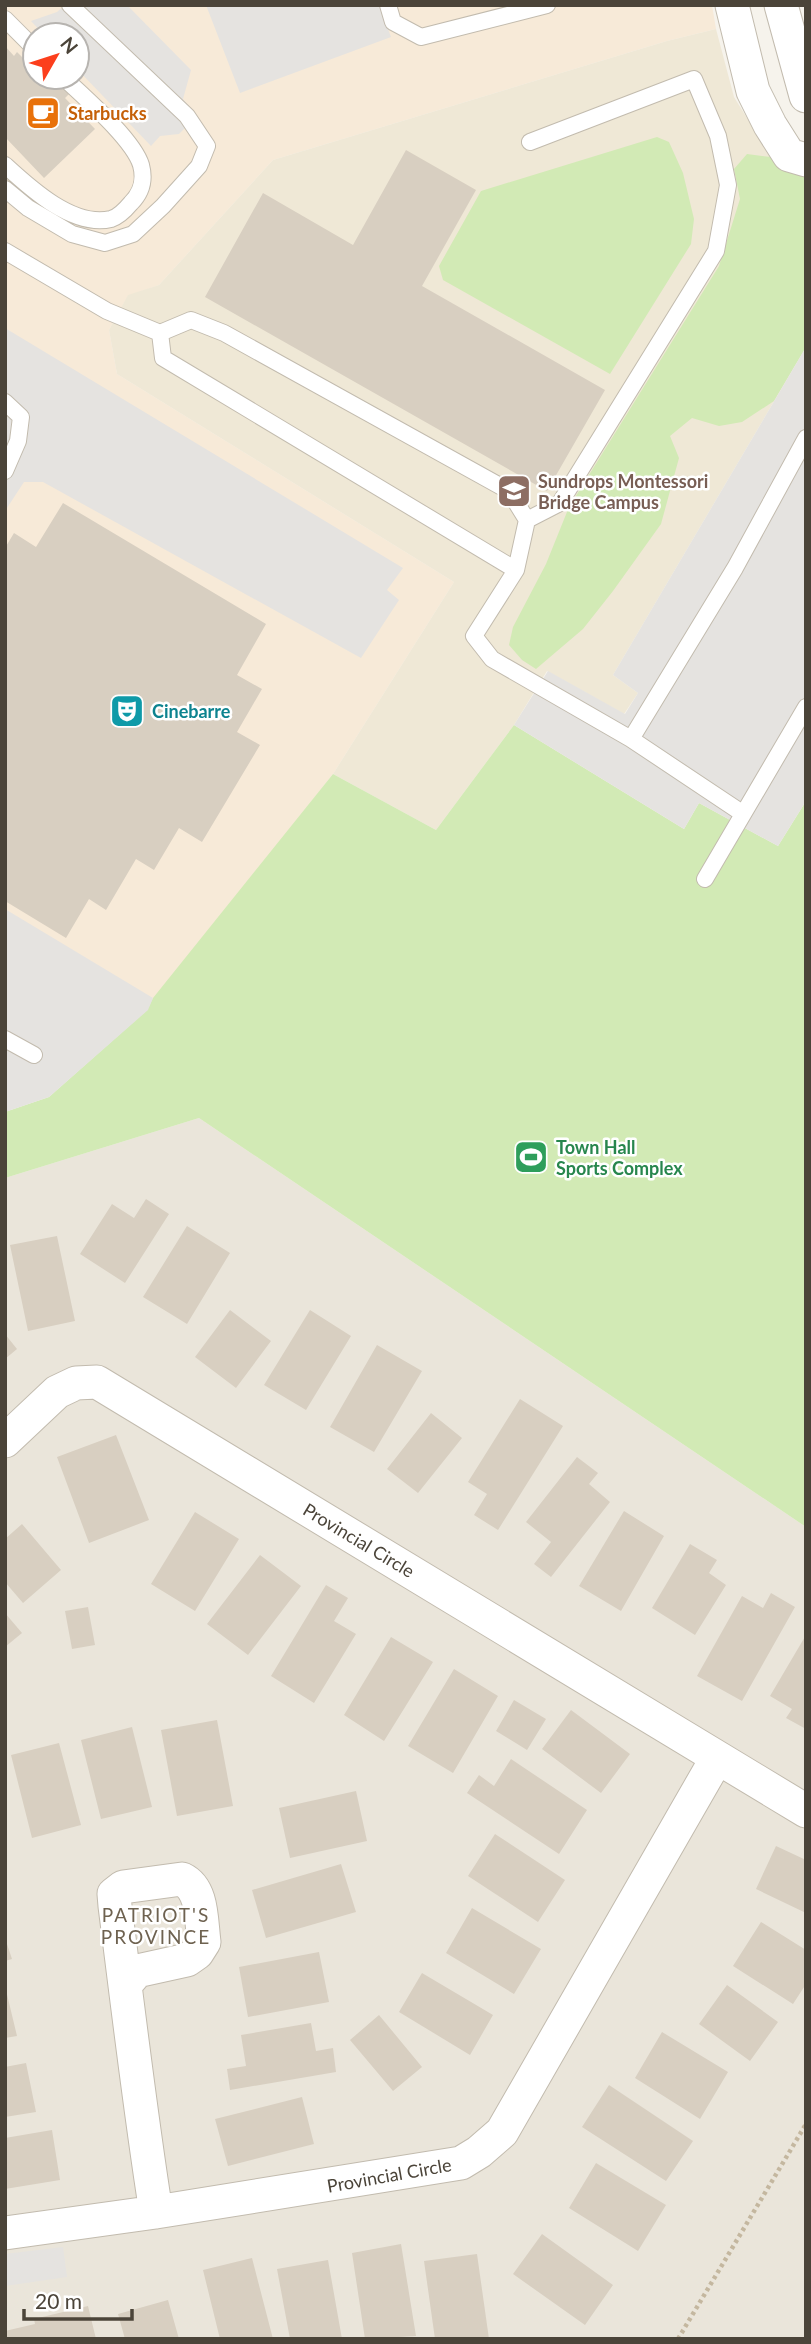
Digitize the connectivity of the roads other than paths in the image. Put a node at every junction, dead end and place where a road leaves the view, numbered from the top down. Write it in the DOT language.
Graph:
graph roads {
  1 [pos="70,5"];
  2 [pos="388,5"];
  3 [pos="547,5"];
  4 [pos="732,5"];
  5 [pos="781,5"];
  6 [pos="5,19"];
  7 [pos="21,34"];
  8 [pos="77,91"];
  9 [pos="806,96"];
  10 [pos="530,142"];
  11 [pos="806,160"];
  12 [pos="5,165"];
  13 [pos="5,190"];
  14 [pos="5,251"];
  15 [pos="160,333"];
  16 [pos="5,402"];
  17 [pos="806,438"];
  18 [pos="5,471"];
  19 [pos="527,520"];
  20 [pos="516,570"];
  21 [pos="806,707"];
  22 [pos="631,739"];
  23 [pos="742,813"];
  24 [pos="705,879"];
  25 [pos="5,1039"];
  26 [pos="34,1055"];
  27 [pos="5,1441"];
  28 [pos="718,1758"];
  29 [pos="806,1811"];
  30 [pos="125,1985"];
  31 [pos="156,2212"];
  32 [pos="5,2233"];
  1 -- 13 [label="lane"];
  2 -- 3 [label="lane"];
  4 -- 11 [label="street"];
  5 -- 9 [label="street"];
  6 -- 7 [label="lane"];
  8 -- 12 [label="lane"];
  10 -- 19 [label="lane"];
  14 -- 15 [label="lane"];
  15 -- 19 [label="lane"];
  15 -- 20 [label="lane"];
  16 -- 18 [label="lane"];
  17 -- 22 [label="lane"];
  19 -- 20 [label="lane"];
  20 -- 22 [label="lane"];
  21 -- 23 [label="lane"];
  22 -- 23 [label="lane"];
  23 -- 24 [label="lane"];
  25 -- 26 [label="lane"];
  27 -- 28 [label="street, Provincial Circle"];
  28 -- 29 [label="street, Provincial Circle"];
  28 -- 31 [label="street, Provincial Circle"];
  30 -- 31 [label="street"];
  31 -- 32 [label="street, Provincial Circle"];
}
